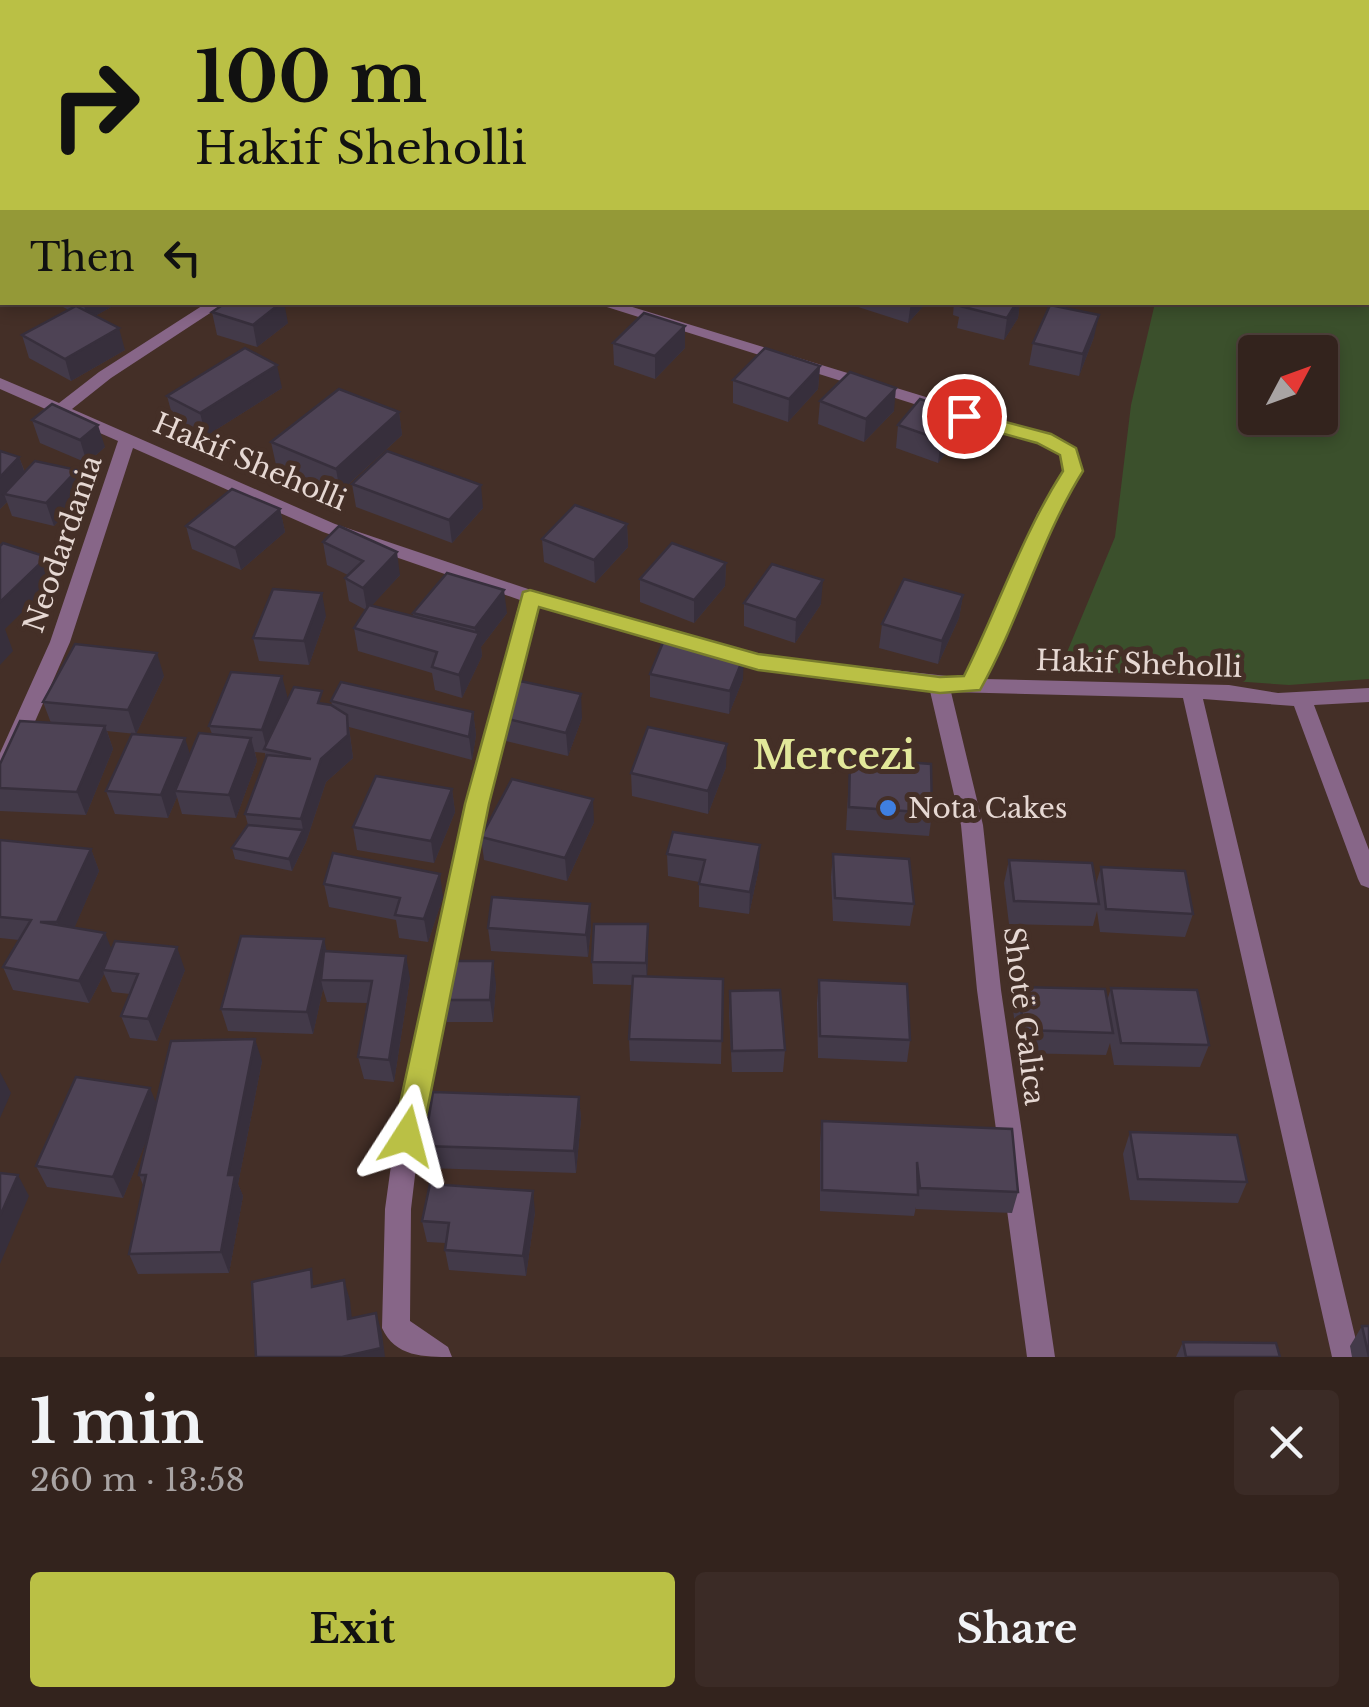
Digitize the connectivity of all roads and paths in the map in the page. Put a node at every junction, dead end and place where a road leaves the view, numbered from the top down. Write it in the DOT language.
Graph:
graph roads {
  1 [pos="215,305"];
  2 [pos="608,305"];
  3 [pos="0,383"];
  4 [pos="61,410"];
  5 [pos="127,440"];
  6 [pos="530,597"];
  7 [pos="972,684"];
  8 [pos="940,685"];
  9 [pos="1192,694"];
  10 [pos="1369,695"];
  11 [pos="1302,700"];
  12 [pos="0,776"];
  13 [pos="1369,879"];
  14 [pos="438,1357"];
  15 [pos="1041,1357"];
  16 [pos="1346,1357"];
  1 -- 4 [label="street"];
  2 -- 7 [label="street"];
  3 -- 4 [label="street, Hakif Sheholli"];
  4 -- 5 [label="street, Hakif Sheholli"];
  5 -- 6 [label="street, Hakif Sheholli"];
  5 -- 12 [label="street, Neodardania"];
  6 -- 8 [label="street, Hakif Sheholli"];
  6 -- 14 [label="street"];
  7 -- 8 [label="street, Hakif Sheholli"];
  7 -- 9 [label="street, Hakif Sheholli"];
  8 -- 15 [label="street, Shotë Galica"];
  9 -- 11 [label="street, Hakif Sheholli"];
  9 -- 16 [label="street"];
  10 -- 11 [label="street, Hakif Sheholli"];
  11 -- 13 [label="street"];
}
